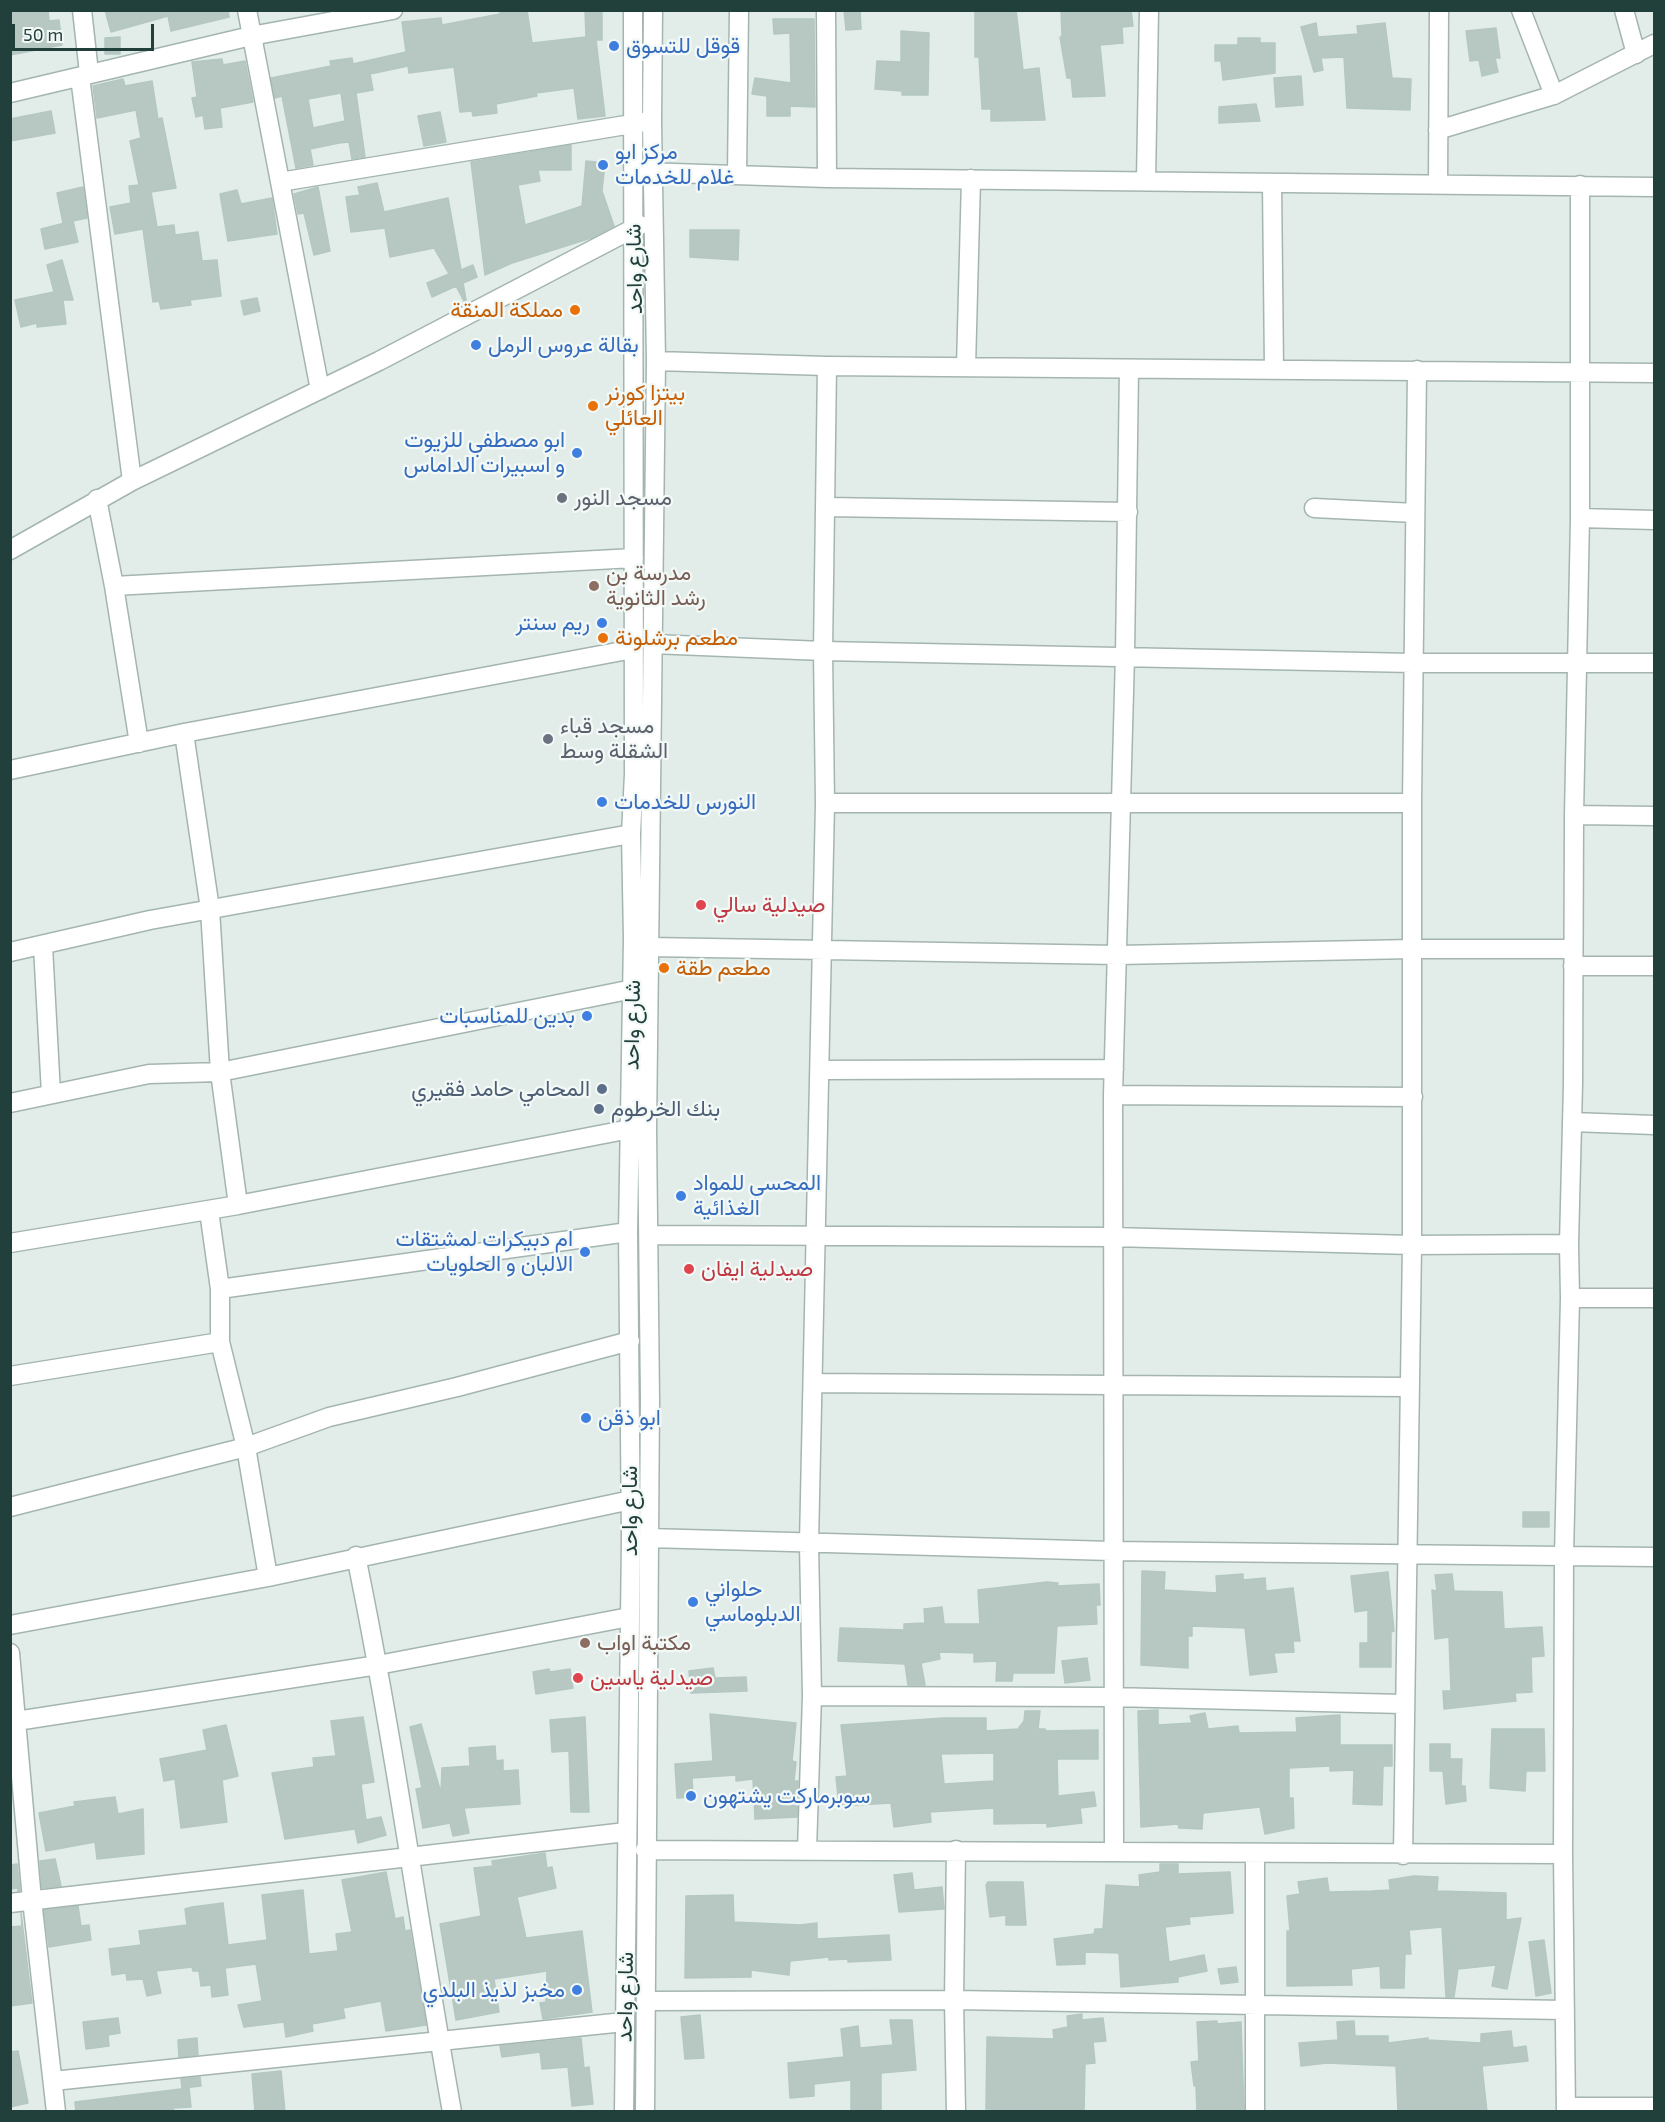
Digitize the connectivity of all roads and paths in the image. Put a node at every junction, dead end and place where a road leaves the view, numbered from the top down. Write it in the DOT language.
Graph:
graph roads {
  1 [pos="82,10"];
  2 [pos="247,10"];
  3 [pos="393,10"];
  4 [pos="633,10"];
  5 [pos="653,10"];
  6 [pos="739,10"];
  7 [pos="826,10"];
  8 [pos="1149,10"];
  9 [pos="1439,10"];
  10 [pos="1521,10"];
  11 [pos="1624,10"];
  12 [pos="251,36"];
  13 [pos="1654,44"];
  14 [pos="1636,54"];
  15 [pos="85,75"];
  16 [pos="10,93"];
  17 [pos="1554,95"];
  18 [pos="643,122"];
  19 [pos="1438,130"];
  20 [pos="635,172"];
  21 [pos="653,173"];
  22 [pos="737,175"];
  23 [pos="827,178"];
  24 [pos="971,179"];
  25 [pos="1146,181"];
  26 [pos="280,182"];
  27 [pos="1272,183"];
  28 [pos="1438,184"];
  29 [pos="1580,185"];
  30 [pos="1654,187"];
  31 [pos="653,218"];
  32 [pos="633,229"];
  33 [pos="656,361"];
  34 [pos="827,366"];
  35 [pos="966,367"];
  36 [pos="1129,369"];
  37 [pos="1274,369"];
  38 [pos="1417,370"];
  39 [pos="1581,373"];
  40 [pos="1654,373"];
  41 [pos="320,390"];
  42 [pos="132,481"];
  43 [pos="97,500"];
  44 [pos="827,507"];
  45 [pos="1314,508"];
  46 [pos="1128,512"];
  47 [pos="1414,513"];
  48 [pos="1580,518"];
  49 [pos="1654,520"];
  50 [pos="10,550"];
  51 [pos="634,558"];
  52 [pos="114,586"];
  53 [pos="652,644"];
  54 [pos="633,649"];
  55 [pos="823,651"];
  56 [pos="1125,655"];
  57 [pos="1578,662"];
  58 [pos="1413,663"];
  59 [pos="1654,663"];
  60 [pos="633,696"];
  61 [pos="652,696"];
  62 [pos="184,733"];
  63 [pos="139,743"];
  64 [pos="10,770"];
  65 [pos="653,773"];
  66 [pos="634,774"];
  67 [pos="825,803"];
  68 [pos="1412,803"];
  69 [pos="1119,804"];
  70 [pos="1574,814"];
  71 [pos="1654,816"];
  72 [pos="631,834"];
  73 [pos="210,909"];
  74 [pos="42,946"];
  75 [pos="650,946"];
  76 [pos="1412,949"];
  77 [pos="821,950"];
  78 [pos="10,952"];
  79 [pos="1118,955"];
  80 [pos="1573,958"];
  81 [pos="1654,966"];
  82 [pos="633,989"];
  83 [pos="1114,1069"];
  84 [pos="820,1070"];
  85 [pos="220,1072"];
  86 [pos="51,1094"];
  87 [pos="1113,1095"];
  88 [pos="1413,1097"];
  89 [pos="10,1103"];
  90 [pos="1572,1122"];
  91 [pos="1654,1125"];
  92 [pos="630,1128"];
  93 [pos="238,1205"];
  94 [pos="209,1210"];
  95 [pos="628,1232"];
  96 [pos="648,1235"];
  97 [pos="816,1236"];
  98 [pos="1113,1237"];
  99 [pos="10,1243"];
  100 [pos="1569,1244"];
  101 [pos="1412,1245"];
  102 [pos="220,1289"];
  103 [pos="1570,1298"];
  104 [pos="1654,1298"];
  105 [pos="630,1341"];
  106 [pos="220,1342"];
  107 [pos="10,1376"];
  108 [pos="814,1383"];
  109 [pos="1114,1385"];
  110 [pos="1408,1387"];
  111 [pos="650,1399"];
  112 [pos="630,1400"];
  113 [pos="246,1447"];
  114 [pos="631,1500"];
  115 [pos="10,1507"];
  116 [pos="649,1538"];
  117 [pos="809,1544"];
  118 [pos="1112,1551"];
  119 [pos="1408,1554"];
  120 [pos="1564,1555"];
  121 [pos="356,1556"];
  122 [pos="1654,1557"];
  123 [pos="268,1577"];
  124 [pos="629,1617"];
  125 [pos="10,1625"];
  126 [pos="10,1653"];
  127 [pos="378,1665"];
  128 [pos="812,1696"];
  129 [pos="1112,1697"];
  130 [pos="1403,1704"];
  131 [pos="14,1721"];
  132 [pos="626,1832"];
  133 [pos="645,1850"];
  134 [pos="807,1850"];
  135 [pos="956,1850"];
  136 [pos="1114,1852"];
  137 [pos="1256,1853"];
  138 [pos="1563,1854"];
  139 [pos="1403,1855"];
  140 [pos="408,1858"];
  141 [pos="32,1900"];
  142 [pos="10,1903"];
  143 [pos="954,2000"];
  144 [pos="647,2001"];
  145 [pos="1255,2004"];
  146 [pos="1565,2010"];
  147 [pos="624,2022"];
  148 [pos="440,2042"];
  149 [pos="53,2081"];
  150 [pos="625,2084"];
  151 [pos="645,2084"];
  152 [pos="1654,2107"];
  153 [pos="1566,2109"];
  154 [pos="56,2112"];
  155 [pos="452,2112"];
  156 [pos="624,2112"];
  157 [pos="645,2112"];
  158 [pos="956,2112"];
  159 [pos="1255,2112"];
  1 -- 15 [label="street"];
  2 -- 12 [label="street"];
  3 -- 12 [label="street"];
  4 -- 18 [label="street, شارع واحد"];
  5 -- 18 [label="street, شارع واحد"];
  6 -- 22 [label="street"];
  7 -- 23 [label="street"];
  8 -- 25 [label="street"];
  9 -- 19 [label="street"];
  10 -- 17 [label="street"];
  11 -- 14 [label="street"];
  12 -- 15 [label="street"];
  12 -- 26 [label="street"];
  13 -- 14 [label="street"];
  14 -- 17 [label="street"];
  15 -- 16 [label="street"];
  15 -- 42 [label="street"];
  17 -- 19 [label="street"];
  18 -- 20 [label="street, شارع واحد"];
  18 -- 21 [label="street, شارع واحد"];
  18 -- 26 [label="street"];
  19 -- 28 [label="street"];
  20 -- 21 [label="street"];
  20 -- 32 [label="street, شارع واحد"];
  21 -- 22 [label="street"];
  21 -- 31 [label="street, شارع واحد"];
  22 -- 23 [label="street"];
  23 -- 24 [label="street"];
  24 -- 25 [label="street"];
  24 -- 35 [label="street"];
  25 -- 27 [label="street"];
  26 -- 41 [label="street"];
  27 -- 28 [label="street"];
  27 -- 37 [label="street"];
  28 -- 29 [label="street"];
  29 -- 30 [label="street"];
  29 -- 39 [label="street"];
  31 -- 32 [label="street"];
  31 -- 33 [label="street, شارع واحد"];
  32 -- 41 [label="street"];
  32 -- 51 [label="street, شارع واحد"];
  33 -- 34 [label="street"];
  33 -- 53 [label="street, شارع واحد"];
  34 -- 35 [label="street"];
  34 -- 44 [label="street"];
  35 -- 36 [label="street"];
  36 -- 37 [label="street"];
  36 -- 46 [label="street"];
  37 -- 38 [label="street"];
  38 -- 39 [label="street"];
  38 -- 47 [label="street"];
  39 -- 40 [label="street"];
  39 -- 48 [label="street"];
  41 -- 42 [label="street"];
  42 -- 43 [label="street"];
  43 -- 50 [label="street"];
  43 -- 52 [label="street"];
  44 -- 46 [label="street"];
  44 -- 55 [label="street"];
  45 -- 47 [label="street"];
  46 -- 56 [label="street"];
  47 -- 58 [label="street"];
  48 -- 49 [label="street"];
  48 -- 57 [label="street"];
  51 -- 52 [label="street"];
  51 -- 54 [label="street, شارع واحد"];
  52 -- 63 [label="street"];
  53 -- 55 [label="street"];
  53 -- 61 [label="street, شارع واحد"];
  54 -- 60 [label="street, شارع واحد"];
  54 -- 62 [label="street"];
  55 -- 56 [label="street"];
  55 -- 67 [label="street"];
  56 -- 58 [label="street"];
  56 -- 69 [label="street"];
  57 -- 58 [label="street"];
  57 -- 59 [label="street"];
  57 -- 70 [label="street"];
  58 -- 68 [label="street"];
  60 -- 61 [label="street"];
  60 -- 66 [label="street, شارع واحد"];
  61 -- 65 [label="street, شارع واحد"];
  62 -- 63 [label="street"];
  62 -- 73 [label="street"];
  63 -- 64 [label="street"];
  65 -- 66 [label="street"];
  65 -- 75 [label="street, شارع واحد"];
  66 -- 72 [label="street, شارع واحد"];
  67 -- 69 [label="street"];
  67 -- 77 [label="street"];
  68 -- 69 [label="street"];
  68 -- 76 [label="street"];
  69 -- 79 [label="street"];
  70 -- 71 [label="street"];
  70 -- 80 [label="street"];
  72 -- 73 [label="street"];
  72 -- 82 [label="street, شارع واحد"];
  73 -- 74 [label="street"];
  73 -- 85 [label="street"];
  74 -- 78 [label="street"];
  74 -- 86 [label="street"];
  75 -- 77 [label="street"];
  75 -- 96 [label="street, شارع واحد"];
  76 -- 79 [label="street"];
  76 -- 80 [label="street"];
  76 -- 88 [label="street"];
  77 -- 79 [label="street"];
  77 -- 84 [label="street"];
  79 -- 83 [label="street"];
  80 -- 81 [label="street"];
  80 -- 90 [label="street"];
  82 -- 85 [label="street"];
  82 -- 92 [label="street, شارع واحد"];
  83 -- 84 [label="street"];
  83 -- 87 [label="street"];
  84 -- 97 [label="street"];
  85 -- 86 [label="street"];
  85 -- 93 [label="street"];
  86 -- 89 [label="street"];
  87 -- 88 [label="street"];
  87 -- 98 [label="street"];
  88 -- 101 [label="street"];
  90 -- 91 [label="street"];
  90 -- 100 [label="street"];
  92 -- 93 [label="street"];
  92 -- 95 [label="street, شارع واحد"];
  93 -- 94 [label="street"];
  94 -- 99 [label="street"];
  94 -- 102 [label="street"];
  95 -- 102 [label="street"];
  95 -- 105 [label="street, شارع واحد"];
  96 -- 97 [label="street"];
  96 -- 111 [label="street, شارع واحد"];
  97 -- 98 [label="street"];
  97 -- 108 [label="street"];
  98 -- 101 [label="street"];
  98 -- 109 [label="street"];
  100 -- 101 [label="street"];
  100 -- 103 [label="street"];
  101 -- 110 [label="street"];
  102 -- 106 [label="street"];
  103 -- 104 [label="street"];
  103 -- 120 [label="street"];
  105 -- 112 [label="street, شارع واحد"];
  105 -- 113 [label="street"];
  106 -- 107 [label="street"];
  106 -- 113 [label="street"];
  108 -- 109 [label="street"];
  108 -- 117 [label="street"];
  109 -- 110 [label="street"];
  109 -- 118 [label="street"];
  110 -- 119 [label="street"];
  111 -- 112 [label="street"];
  111 -- 116 [label="street, شارع واحد"];
  112 -- 114 [label="street, شارع واحد"];
  113 -- 115 [label="street"];
  113 -- 123 [label="street"];
  114 -- 121 [label="street"];
  114 -- 124 [label="street, شارع واحد"];
  116 -- 117 [label="street"];
  116 -- 133 [label="street, شارع واحد"];
  117 -- 118 [label="street"];
  117 -- 128 [label="street"];
  118 -- 119 [label="street"];
  118 -- 129 [label="street"];
  119 -- 120 [label="street"];
  119 -- 130 [label="street"];
  120 -- 122 [label="street"];
  120 -- 138 [label="street"];
  121 -- 123 [label="street"];
  121 -- 127 [label="street"];
  123 -- 125 [label="street"];
  124 -- 127 [label="street"];
  124 -- 132 [label="street, شارع واحد"];
  126 -- 131 [label="street"];
  127 -- 131 [label="street"];
  127 -- 140 [label="street"];
  128 -- 129 [label="street"];
  128 -- 134 [label="street"];
  129 -- 130 [label="street"];
  129 -- 136 [label="street"];
  130 -- 139 [label="street"];
  131 -- 141 [label="street"];
  132 -- 140 [label="street"];
  132 -- 147 [label="street, شارع واحد"];
  133 -- 134 [label="street"];
  133 -- 144 [label="street, شارع واحد"];
  134 -- 135 [label="street"];
  135 -- 136 [label="street"];
  135 -- 143 [label="street"];
  136 -- 137 [label="street"];
  137 -- 139 [label="street"];
  137 -- 145 [label="street"];
  138 -- 139 [label="street"];
  138 -- 146 [label="street"];
  140 -- 141 [label="street"];
  140 -- 148 [label="street"];
  141 -- 142 [label="street"];
  141 -- 149 [label="street"];
  143 -- 144 [label="street"];
  143 -- 145 [label="street"];
  143 -- 158 [label="street"];
  144 -- 151 [label="street, شارع واحد"];
  145 -- 146 [label="street"];
  145 -- 159 [label="street"];
  146 -- 153 [label="street"];
  147 -- 148 [label="street"];
  147 -- 150 [label="street, شارع واحد"];
  148 -- 149 [label="street"];
  148 -- 155 [label="street"];
  149 -- 154 [label="street"];
  150 -- 151 [label="street"];
  150 -- 156 [label="street, شارع واحد"];
  151 -- 157 [label="street, شارع واحد"];
  152 -- 153 [label="street"];
}
